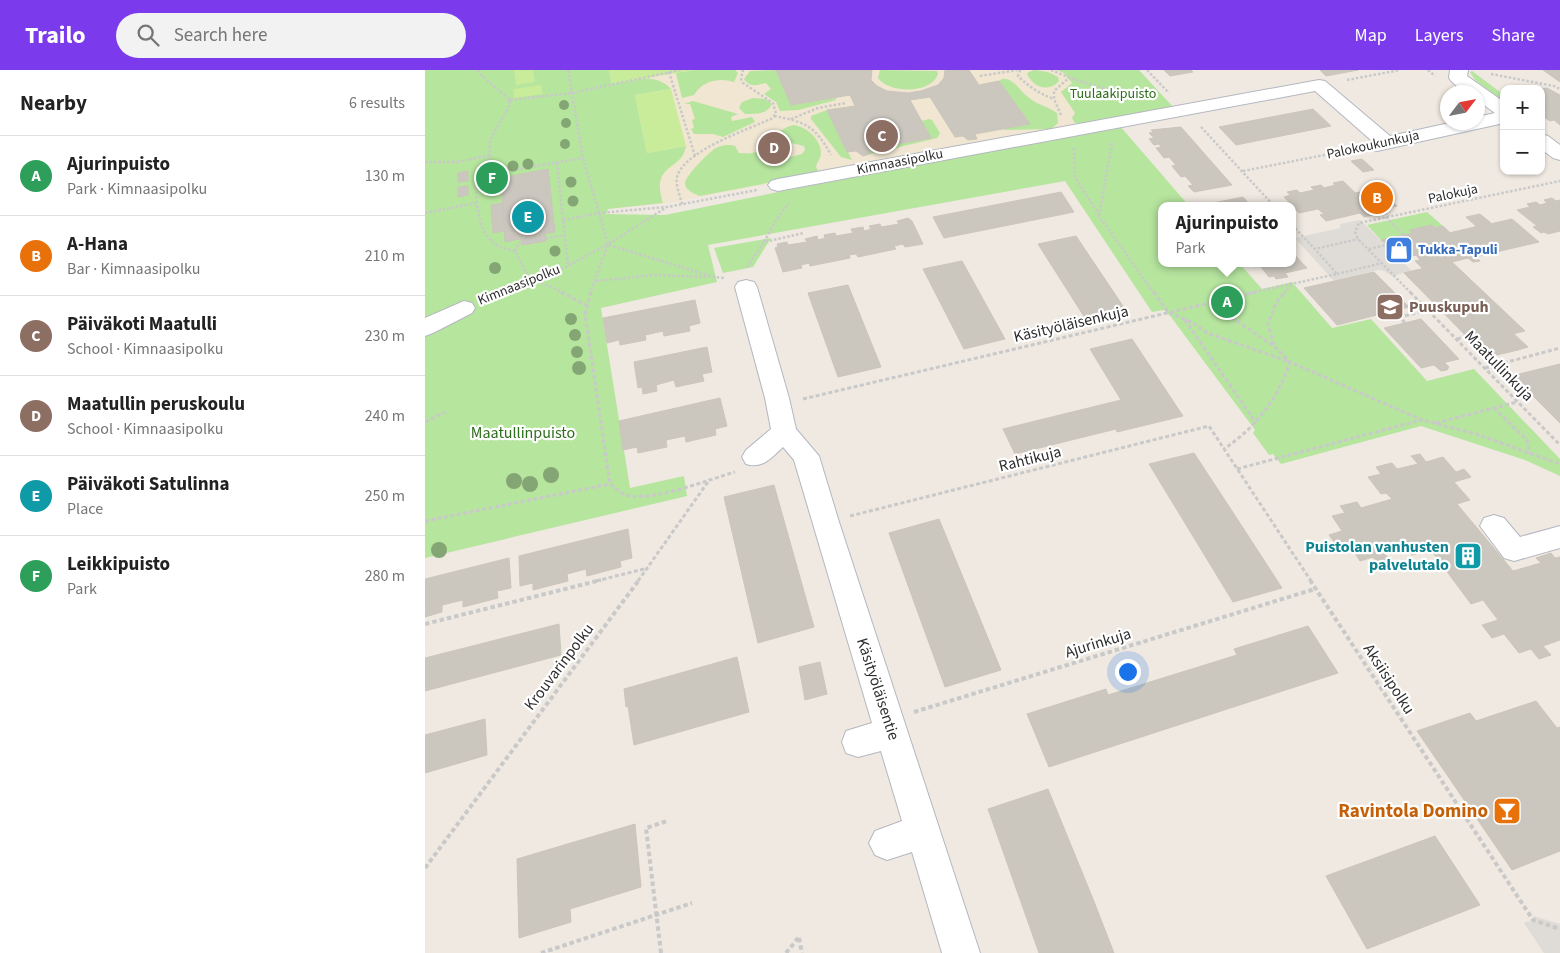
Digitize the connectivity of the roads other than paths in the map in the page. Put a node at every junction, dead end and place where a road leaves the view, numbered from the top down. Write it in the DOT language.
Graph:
graph roads {
  1 [pos="1459,70"];
  2 [pos="1500,108"];
  3 [pos="1500,118"];
  4 [pos="1545,143"];
  5 [pos="1381,144"];
  6 [pos="1560,154"];
  7 [pos="778,185"];
  8 [pos="745,282"];
  9 [pos="464,308"];
  10 [pos="425,328"];
  11 [pos="781,419"];
  12 [pos="755,457"];
  13 [pos="1494,526"];
  14 [pos="1560,537"];
  15 [pos="890,726"];
  16 [pos="858,742"];
  17 [pos="923,832"];
  18 [pos="887,843"];
  19 [pos="961,953"];
  1 -- 2 [label="street"];
  3 -- 5 [label="street, Palokoukunkuja"];
  4 -- 6 [label="street"];
  5 -- 7 [label="street, Kimnaasipolku"];
  8 -- 11 [label="street"];
  9 -- 10 [label="street, Kimnaasipolku"];
  11 -- 12 [label="street"];
  11 -- 15 [label="street, Käsityöläisentie"];
  13 -- 14 [label="street"];
  15 -- 16 [label="street"];
  15 -- 17 [label="street, Käsityöläisentie"];
  17 -- 18 [label="street"];
  17 -- 19 [label="street, Käsityöläisentie"];
}
